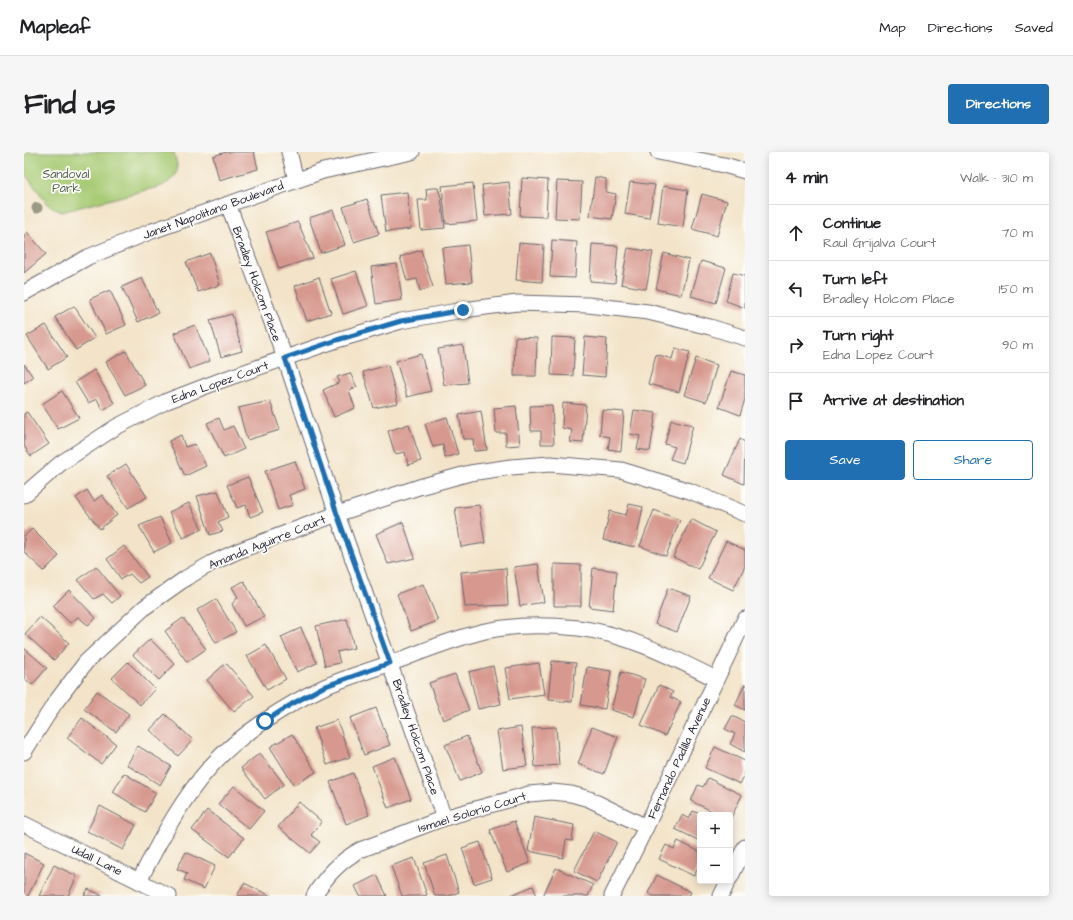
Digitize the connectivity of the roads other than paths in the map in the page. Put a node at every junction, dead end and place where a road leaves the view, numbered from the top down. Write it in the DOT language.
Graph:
graph roads {
  1 [pos="289,152"];
  2 [pos="412,152"];
  3 [pos="658,152"];
  4 [pos="745,171"];
  5 [pos="296,180"];
  6 [pos="228,204"];
  7 [pos="24,293"];
  8 [pos="745,338"];
  9 [pos="285,358"];
  10 [pos="24,495"];
  11 [pos="337,514"];
  12 [pos="745,514"];
  13 [pos="745,619"];
  14 [pos="390,663"];
  15 [pos="716,678"];
  16 [pos="24,752"];
  17 [pos="444,818"];
  18 [pos="24,824"];
  19 [pos="646,827"];
  20 [pos="745,847"];
  21 [pos="733,872"];
  22 [pos="139,881"];
  23 [pos="727,884"];
  24 [pos="169,896"];
  25 [pos="314,896"];
  26 [pos="612,896"];
  27 [pos="721,896"];
  1 -- 5 [label="street"];
  2 -- 5 [label="street, Janet Napolitano Boulevard"];
  3 -- 4 [label="street"];
  5 -- 6 [label="street, Janet Napolitano Boulevard"];
  6 -- 7 [label="street, Janet Napolitano Boulevard"];
  6 -- 9 [label="street, Bradley Holcom Place"];
  8 -- 9 [label="street, Edna Lopez Court"];
  9 -- 10 [label="street, Edna Lopez Court"];
  9 -- 11 [label="street, Bradley Holcom Place"];
  11 -- 12 [label="street, Amanda Aguirre Court"];
  11 -- 14 [label="street, Bradley Holcom Place"];
  11 -- 16 [label="street, Amanda Aguirre Court"];
  13 -- 15 [label="street, Fernando Padilla Avenue"];
  14 -- 15 [label="street"];
  14 -- 17 [label="street, Bradley Holcom Place"];
  14 -- 22 [label="street"];
  15 -- 19 [label="street, Fernando Padilla Avenue"];
  17 -- 19 [label="street, Ismael Solorio Court"];
  17 -- 25 [label="street, Ismael Solorio Court"];
  18 -- 22 [label="street, Udall Lane"];
  19 -- 26 [label="street, Fernando Padilla Avenue"];
  20 -- 21 [label="street"];
  22 -- 24 [label="street, Udall Lane"];
  23 -- 27 [label="street"];
}
